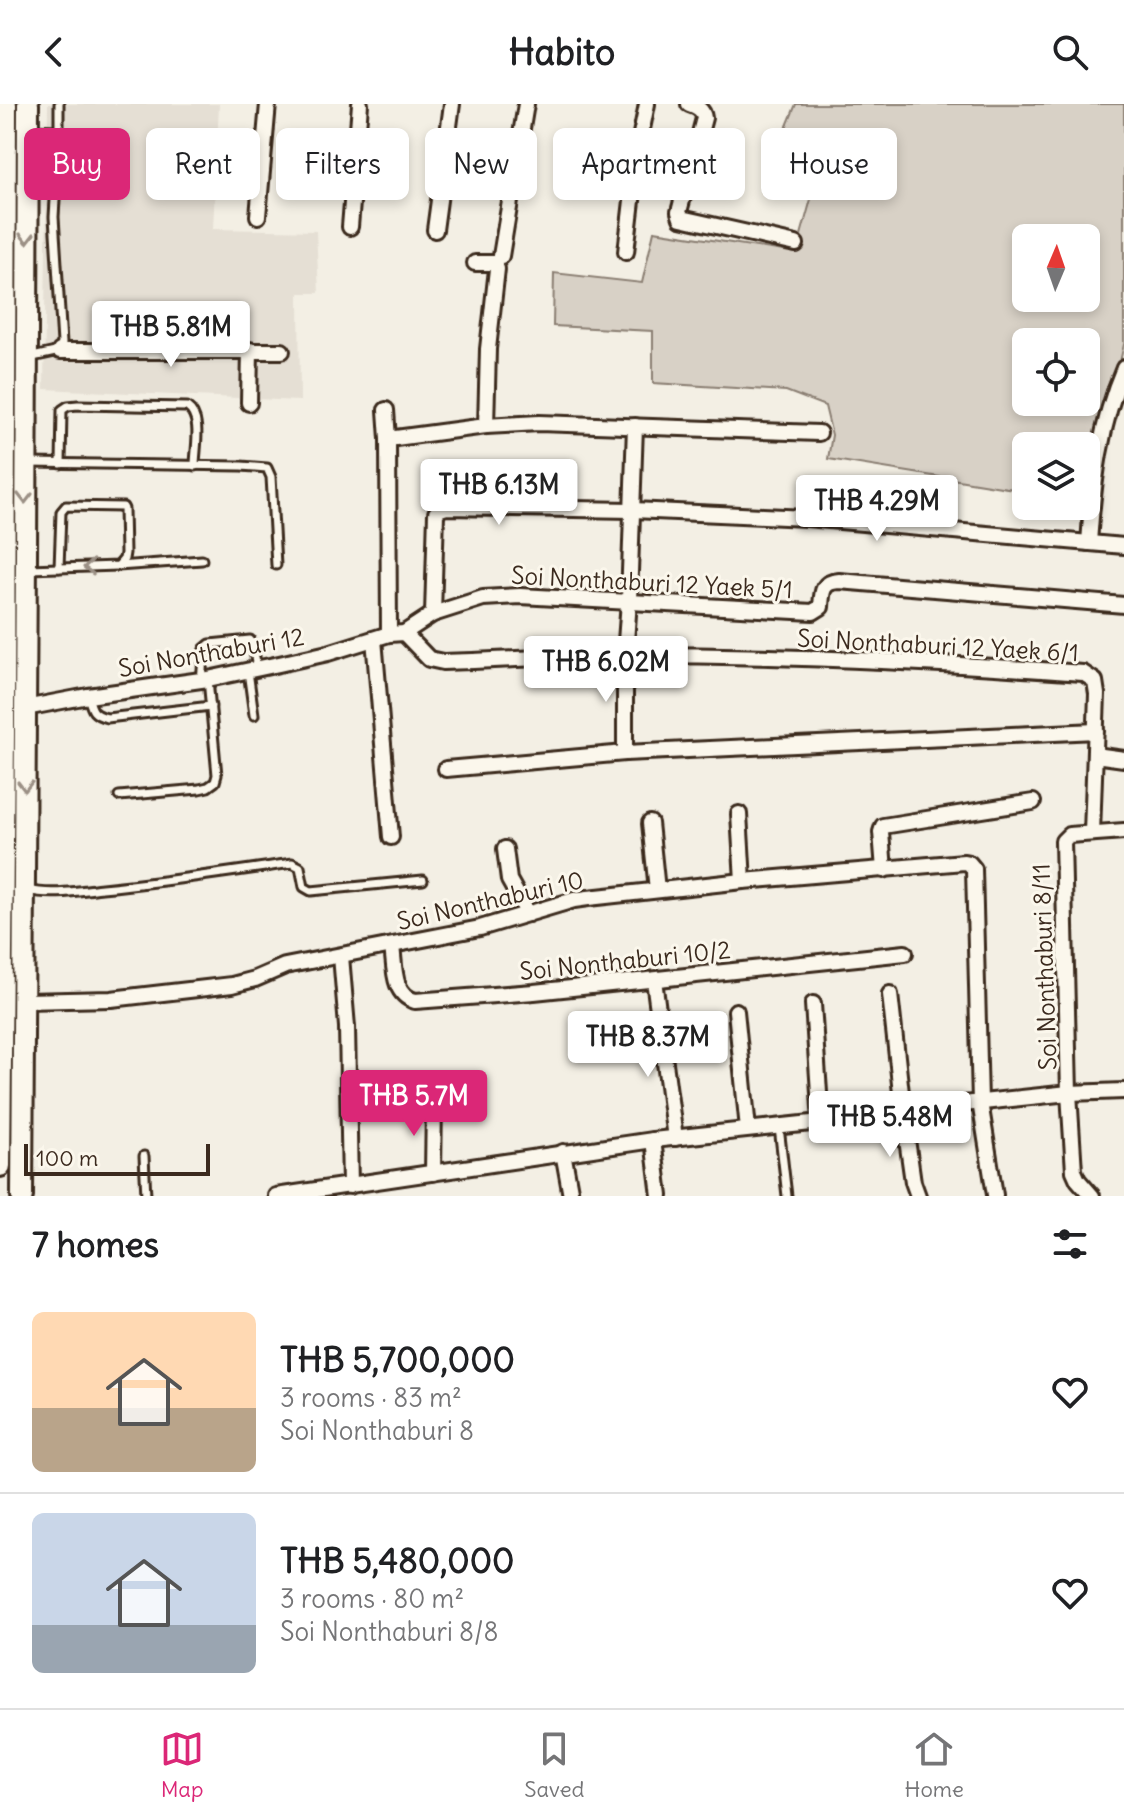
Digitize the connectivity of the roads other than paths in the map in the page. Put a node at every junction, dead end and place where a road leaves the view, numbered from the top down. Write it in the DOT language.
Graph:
graph roads {
  1 [pos="6,104"];
  2 [pos="28,104"];
  3 [pos="59,104"];
  4 [pos="268,104"];
  5 [pos="360,104"];
  6 [pos="452,104"];
  7 [pos="526,104"];
  8 [pos="647,104"];
  9 [pos="689,104"];
  10 [pos="28,128"];
  11 [pos="59,128"];
  12 [pos="3,174"];
  13 [pos="27,200"];
  14 [pos="55,200"];
  15 [pos="258,216"];
  16 [pos="350,227"];
  17 [pos="435,230"];
  18 [pos="3,236"];
  19 [pos="796,244"];
  20 [pos="626,252"];
  21 [pos="501,256"];
  22 [pos="475,263"];
  23 [pos="2,323"];
  24 [pos="250,350"];
  25 [pos="60,351"];
  26 [pos="282,351"];
  27 [pos="26,358"];
  28 [pos="1124,368"];
  29 [pos="249,403"];
  30 [pos="386,410"];
  31 [pos="2,417"];
  32 [pos="486,426"];
  33 [pos="635,426"];
  34 [pos="819,433"];
  35 [pos="388,439"];
  36 [pos="25,463"];
  37 [pos="61,464"];
  38 [pos="195,466"];
  39 [pos="633,510"];
  40 [pos="2,522"];
  41 [pos="1089,543"];
  42 [pos="1124,546"];
  43 [pos="202,560"];
  44 [pos="276,565"];
  45 [pos="118,566"];
  46 [pos="59,568"];
  47 [pos="25,569"];
  48 [pos="629,601"];
  49 [pos="2,604"];
  50 [pos="1124,605"];
  51 [pos="433,614"];
  52 [pos="396,634"];
  53 [pos="374,639"];
  54 [pos="625,655"];
  55 [pos="252,670"];
  56 [pos="205,679"];
  57 [pos="2,680"];
  58 [pos="88,696"];
  59 [pos="211,706"];
  60 [pos="25,708"];
  61 [pos="254,715"];
  62 [pos="1096,731"];
  63 [pos="2,734"];
  64 [pos="625,753"];
  65 [pos="1095,755"];
  66 [pos="1124,759"];
  67 [pos="446,769"];
  68 [pos="119,796"];
  69 [pos="1033,802"];
  70 [pos="2,811"];
  71 [pos="739,814"];
  72 [pos="650,823"];
  73 [pos="1124,831"];
  74 [pos="1092,833"];
  75 [pos="391,837"];
  76 [pos="505,849"];
  77 [pos="1,850"];
  78 [pos="884,870"];
  79 [pos="423,880"];
  80 [pos="743,881"];
  81 [pos="26,889"];
  82 [pos="657,890"];
  83 [pos="528,914"];
  84 [pos="392,946"];
  85 [pos="1,948"];
  86 [pos="905,953"];
  87 [pos="341,956"];
  88 [pos="654,980"];
  89 [pos="890,994"];
  90 [pos="25,1001"];
  91 [pos="813,1004"];
  92 [pos="736,1011"];
  93 [pos="1,1012"];
  94 [pos="1124,1091"];
  95 [pos="1069,1093"];
  96 [pos="0,1097"];
  97 [pos="980,1102"];
  98 [pos="434,1103"];
  99 [pos="903,1111"];
  100 [pos="821,1122"];
  101 [pos="779,1127"];
  102 [pos="748,1129"];
  103 [pos="675,1138"];
  104 [pos="653,1140"];
  105 [pos="563,1152"];
  106 [pos="144,1156"];
  107 [pos="0,1166"];
  108 [pos="433,1173"];
  109 [pos="393,1179"];
  110 [pos="350,1186"];
  111 [pos="995,1195"];
  112 [pos="22,1196"];
  113 [pos="146,1196"];
  114 [pos="276,1196"];
  115 [pos="393,1196"];
  116 [pos="571,1196"];
  117 [pos="660,1196"];
  118 [pos="787,1196"];
  119 [pos="918,1196"];
  120 [pos="1092,1196"];
  1 -- 12 [label="main road"];
  2 -- 10 [label="main road"];
  3 -- 11 [label="lane"];
  4 -- 15 [label="street"];
  5 -- 16 [label="street"];
  6 -- 17 [label="street"];
  7 -- 21 [label="street"];
  8 -- 20 [label="street"];
  9 -- 19 [label="street"];
  12 -- 18 [label="main road"];
  13 -- 27 [label="main road, one-way"];
  14 -- 25 [label="lane"];
  18 -- 23 [label="main road"];
  22 -- 32 [label="street"];
  23 -- 31 [label="main road"];
  24 -- 25 [label="street"];
  24 -- 26 [label="street"];
  24 -- 29 [label="street"];
  25 -- 27 [label="lane"];
  27 -- 36 [label="main road"];
  28 -- 41 [label="street"];
  30 -- 35 [label="street"];
  31 -- 40 [label="main road"];
  32 -- 33 [label="street"];
  32 -- 35 [label="street"];
  33 -- 34 [label="street"];
  33 -- 39 [label="street"];
  35 -- 52 [label="street"];
  36 -- 37 [label="lane"];
  36 -- 47 [label="main road, one-way"];
  37 -- 38 [label="lane"];
  37 -- 38 [label="lane"];
  38 -- 44 [label="lane"];
  39 -- 41 [label="street"];
  39 -- 48 [label="street"];
  39 -- 51 [label="street"];
  40 -- 49 [label="main road"];
  41 -- 42 [label="street"];
  43 -- 45 [label="lane"];
  45 -- 46 [label="lane, one-way"];
  45 -- 46 [label="lane"];
  46 -- 47 [label="lane"];
  47 -- 60 [label="main road"];
  48 -- 50 [label="street, Soi Nonthaburi 12 Yaek 5/1"];
  48 -- 51 [label="street, Soi Nonthaburi 12 Yaek 5/1"];
  48 -- 54 [label="street"];
  49 -- 57 [label="main road"];
  51 -- 52 [label="street, Soi Nonthaburi 12 Yaek 5/1"];
  52 -- 53 [label="street, Soi Nonthaburi 12"];
  52 -- 54 [label="street"];
  53 -- 55 [label="street, Soi Nonthaburi 12"];
  53 -- 75 [label="street"];
  54 -- 62 [label="street, Soi Nonthaburi 12 Yaek 6/1"];
  54 -- 64 [label="street"];
  55 -- 56 [label="street, Soi Nonthaburi 12"];
  55 -- 56 [label="lane"];
  55 -- 61 [label="lane"];
  56 -- 58 [label="street, Soi Nonthaburi 12"];
  56 -- 59 [label="lane"];
  57 -- 63 [label="main road"];
  58 -- 59 [label="lane"];
  58 -- 60 [label="street, Soi Nonthaburi 12"];
  59 -- 68 [label="lane"];
  60 -- 81 [label="main road, one-way"];
  62 -- 64 [label="street"];
  62 -- 65 [label="street, Soi Nonthaburi 12 Yaek 6/1"];
  63 -- 70 [label="main road"];
  64 -- 67 [label="street"];
  65 -- 66 [label="street"];
  65 -- 74 [label="street, Soi Nonthaburi 12 Yaek 6/1"];
  69 -- 78 [label="street"];
  70 -- 77 [label="main road"];
  71 -- 80 [label="street"];
  72 -- 82 [label="street"];
  73 -- 74 [label="street"];
  74 -- 95 [label="street, Soi Nonthaburi 8/11"];
  76 -- 83 [label="street"];
  77 -- 85 [label="main road"];
  78 -- 80 [label="street, Soi Nonthaburi 10"];
  78 -- 97 [label="street, Soi Nonthaburi 10"];
  79 -- 81 [label="lane"];
  80 -- 82 [label="street, Soi Nonthaburi 10"];
  81 -- 90 [label="main road"];
  82 -- 83 [label="street, Soi Nonthaburi 10"];
  83 -- 84 [label="street, Soi Nonthaburi 10"];
  84 -- 87 [label="street, Soi Nonthaburi 10"];
  84 -- 88 [label="street, Soi Nonthaburi 10/2"];
  85 -- 93 [label="main road"];
  86 -- 88 [label="street, Soi Nonthaburi 10/2"];
  87 -- 90 [label="street, Soi Nonthaburi 10"];
  87 -- 110 [label="street"];
  88 -- 103 [label="street"];
  89 -- 99 [label="street"];
  90 -- 112 [label="main road"];
  91 -- 100 [label="street"];
  92 -- 102 [label="street"];
  93 -- 96 [label="main road"];
  94 -- 95 [label="street"];
  95 -- 97 [label="street"];
  95 -- 120 [label="street, Soi Nonthaburi 8/11"];
  96 -- 107 [label="main road"];
  97 -- 99 [label="street"];
  97 -- 111 [label="street"];
  98 -- 108 [label="street"];
  99 -- 100 [label="street"];
  99 -- 119 [label="street"];
  100 -- 101 [label="street"];
  101 -- 102 [label="street"];
  101 -- 118 [label="lane"];
  102 -- 103 [label="street"];
  103 -- 104 [label="street"];
  104 -- 105 [label="street"];
  104 -- 117 [label="street"];
  105 -- 108 [label="street"];
  105 -- 116 [label="street"];
  106 -- 113 [label="lane"];
  108 -- 109 [label="street"];
  109 -- 110 [label="street"];
  109 -- 115 [label="street"];
  110 -- 114 [label="street"];
}
